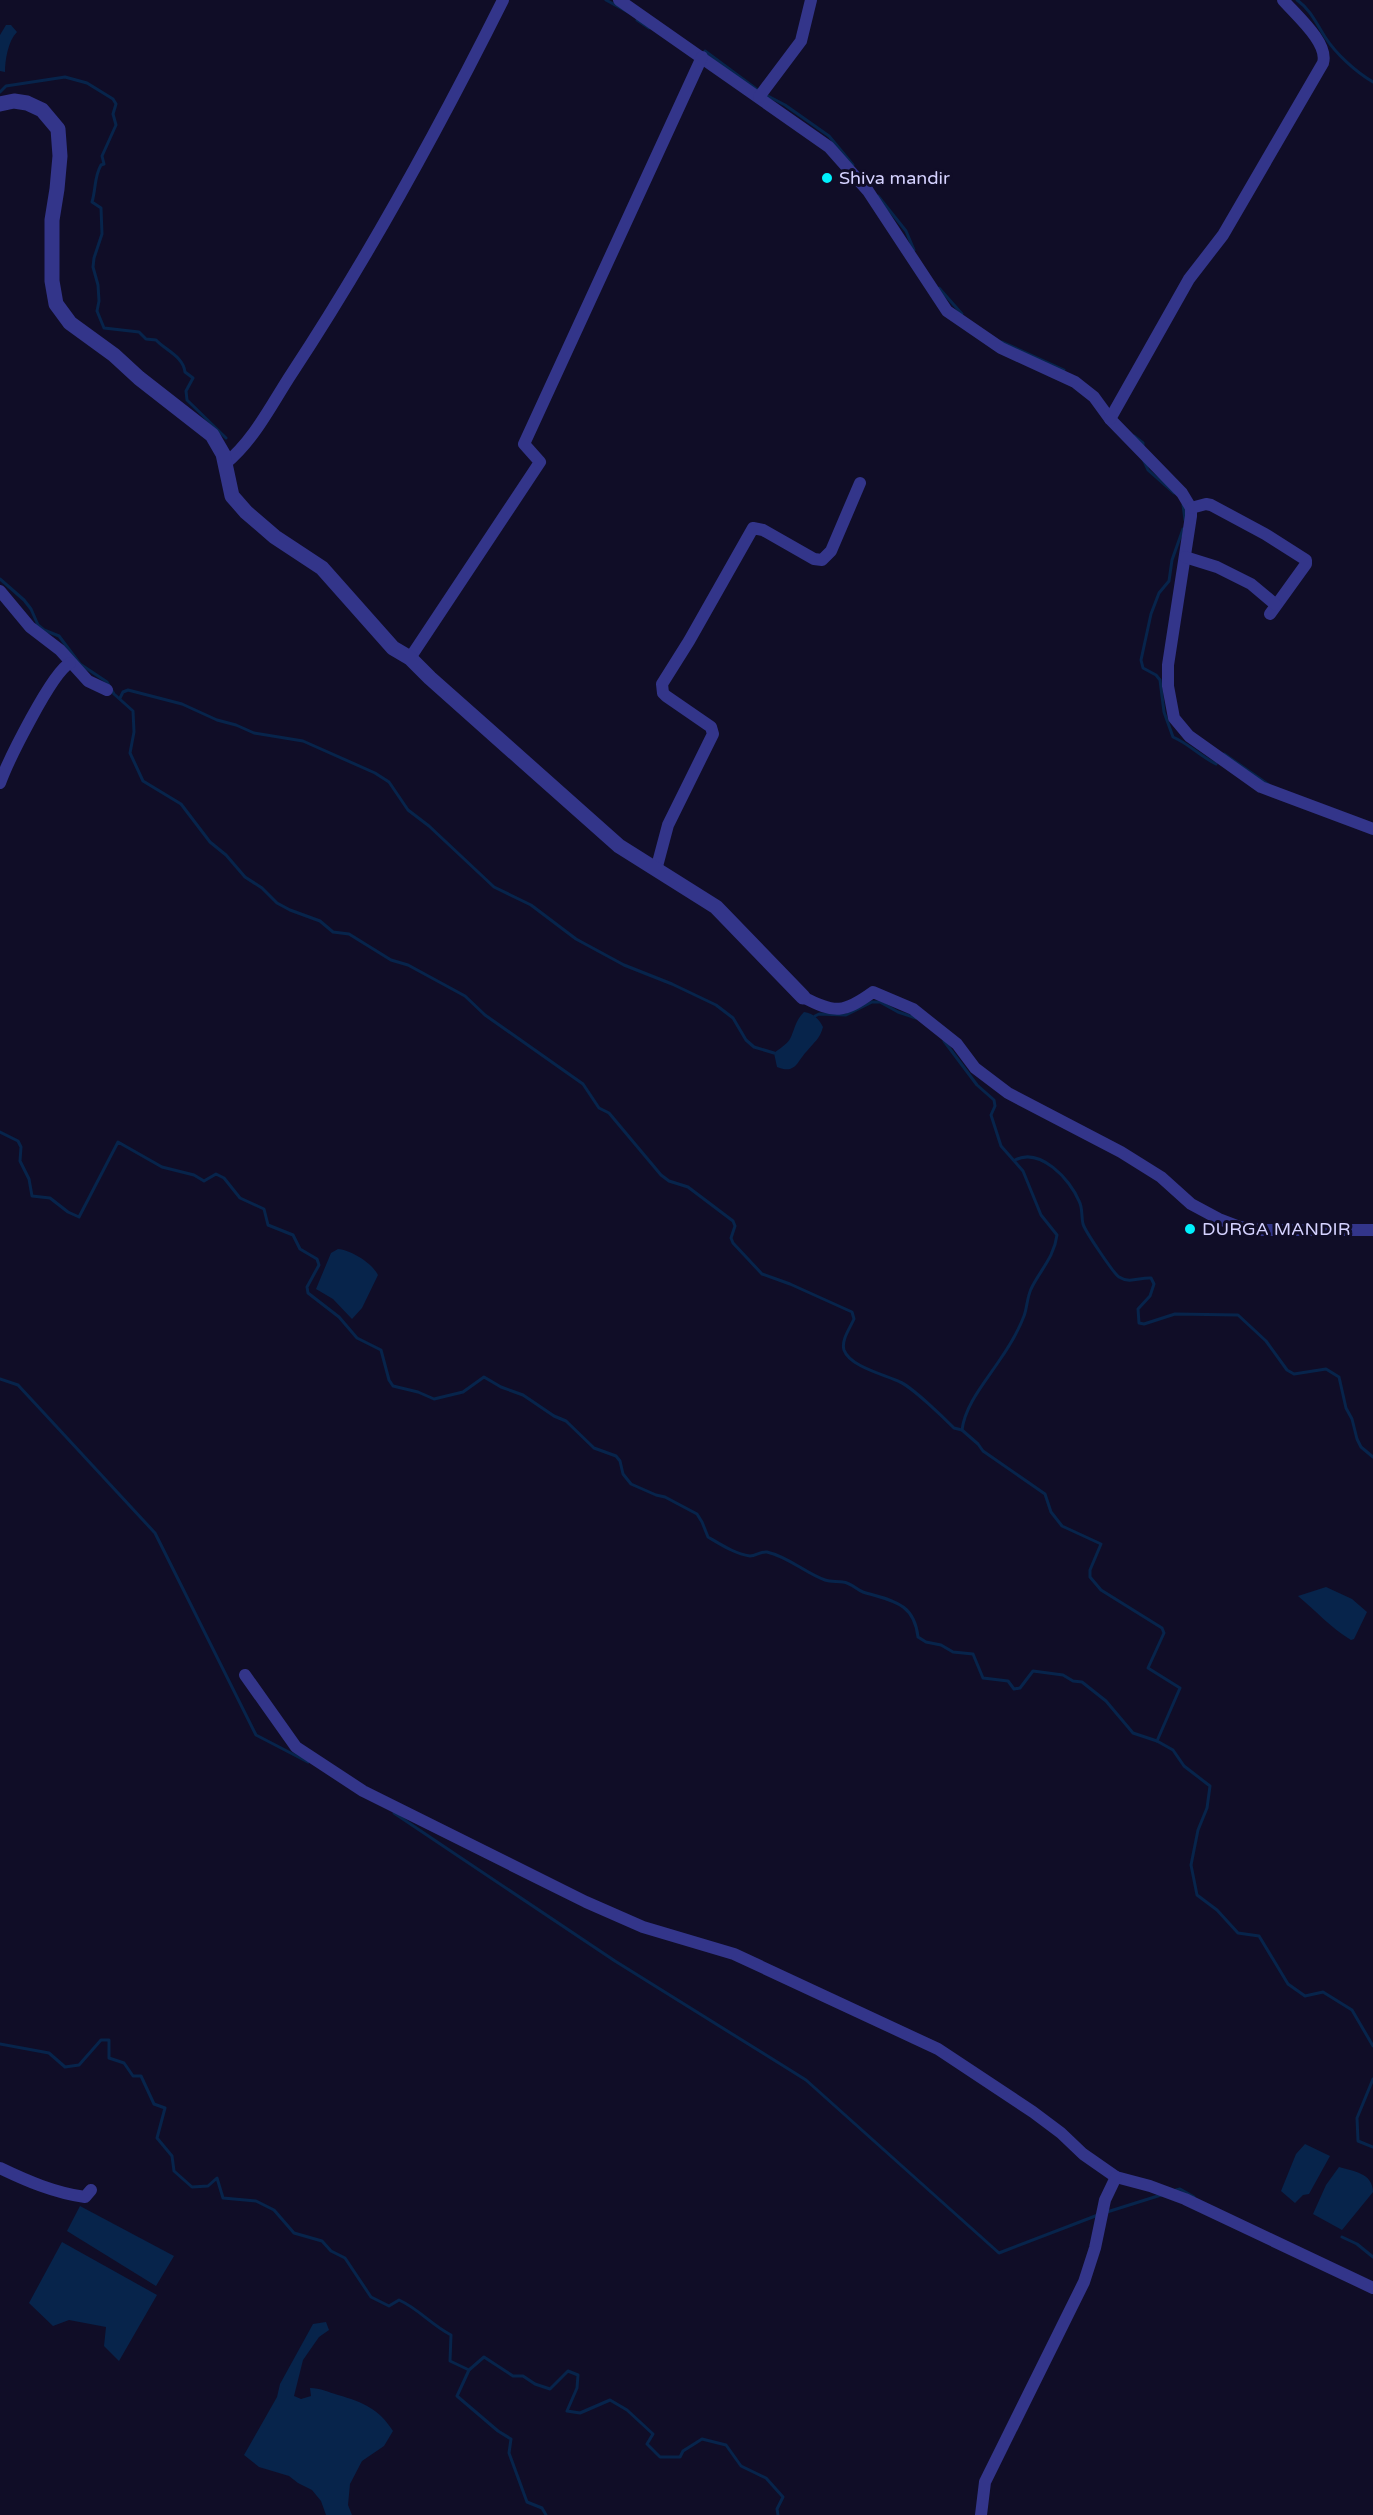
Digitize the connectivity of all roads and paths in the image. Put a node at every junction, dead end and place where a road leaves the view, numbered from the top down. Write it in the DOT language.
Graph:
graph roads {
  1 [pos="503,0"];
  2 [pos="619,0"];
  3 [pos="811,0"];
  4 [pos="1283,0"];
  5 [pos="702,57"];
  6 [pos="759,97"];
  7 [pos="0,104"];
  8 [pos="1110,419"];
  9 [pos="225,464"];
  10 [pos="860,483"];
  11 [pos="1191,507"];
  12 [pos="1185,556"];
  13 [pos="0,591"];
  14 [pos="410,657"];
  15 [pos="70,663"];
  16 [pos="107,690"];
  17 [pos="0,783"];
  18 [pos="1373,829"];
  19 [pos="656,870"];
  20 [pos="803,997"];
  21 [pos="1373,1230"];
  22 [pos="245,1675"];
  23 [pos="0,2168"];
  24 [pos="1116,2177"];
  25 [pos="91,2190"];
  26 [pos="1373,2288"];
  27 [pos="981,2515"];
  1 -- 9 [label="street"];
  2 -- 5 [label="street"];
  3 -- 6 [label="street"];
  4 -- 8 [label="street"];
  5 -- 6 [label="street"];
  5 -- 14 [label="street"];
  6 -- 8 [label="street"];
  7 -- 9 [label="street"];
  8 -- 11 [label="street"];
  9 -- 14 [label="street"];
  10 -- 19 [label="street"];
  11 -- 12 [label="street"];
  11 -- 12 [label="street"];
  12 -- 18 [label="street"];
  13 -- 15 [label="street"];
  14 -- 19 [label="street"];
  15 -- 16 [label="street"];
  15 -- 17 [label="street"];
  19 -- 20 [label="street"];
  20 -- 21 [label="street"];
  22 -- 24 [label="street"];
  23 -- 25 [label="street"];
  24 -- 26 [label="street"];
  24 -- 27 [label="street"];
}
